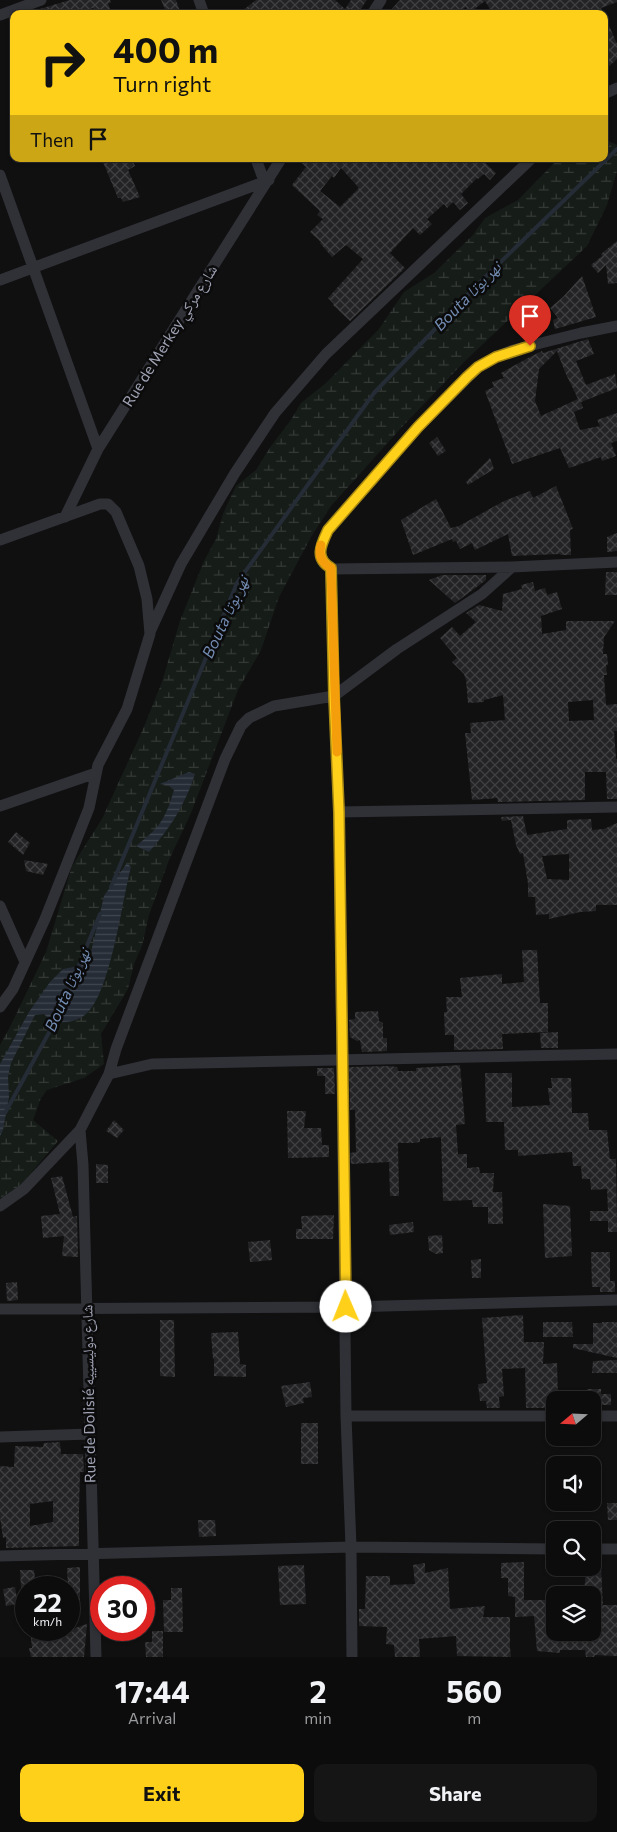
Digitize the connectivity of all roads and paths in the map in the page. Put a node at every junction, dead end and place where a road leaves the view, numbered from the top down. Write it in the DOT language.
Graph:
graph roads {
  1 [pos="41,0"];
  2 [pos="14,10"];
  3 [pos="257,162"];
  4 [pos="279,162"];
  5 [pos="528,162"];
  6 [pos="0,175"];
  7 [pos="266,180"];
  8 [pos="34,267"];
  9 [pos="0,280"];
  10 [pos="617,326"];
  11 [pos="98,449"];
  12 [pos="65,516"];
  13 [pos="0,540"];
  14 [pos="617,562"];
  15 [pos="512,566"];
  16 [pos="331,568"];
  17 [pos="150,634"];
  18 [pos="334,696"];
  19 [pos="96,773"];
  20 [pos="0,806"];
  21 [pos="617,807"];
  22 [pos="339,812"];
  23 [pos="0,906"];
  24 [pos="25,962"];
  25 [pos="0,1007"];
  26 [pos="617,1054"];
  27 [pos="342,1059"];
  28 [pos="109,1074"];
  29 [pos="80,1130"];
  30 [pos="0,1206"];
  31 [pos="617,1300"];
  32 [pos="346,1307"];
  33 [pos="0,1309"];
  34 [pos="88,1309"];
  35 [pos="346,1416"];
  36 [pos="546,1416"];
  37 [pos="601,1416"];
  38 [pos="617,1416"];
  39 [pos="90,1434"];
  40 [pos="0,1437"];
  41 [pos="351,1547"];
  42 [pos="546,1548"];
  43 [pos="601,1549"];
  44 [pos="617,1549"];
  45 [pos="94,1554"];
  46 [pos="0,1556"];
  47 [pos="96,1657"];
  48 [pos="352,1657"];
  1 -- 2 [label="street"];
  3 -- 7 [label="street"];
  4 -- 7 [label="street, Rue de Merkey شارع مركي"];
  5 -- 17 [label="street"];
  6 -- 8 [label="street"];
  7 -- 8 [label="street"];
  7 -- 11 [label="street, Rue de Merkey شارع مركي"];
  8 -- 9 [label="street"];
  8 -- 11 [label="street"];
  10 -- 16 [label="street"];
  11 -- 12 [label="street, Rue de Merkey شارع مركي"];
  12 -- 13 [label="street"];
  12 -- 17 [label="street"];
  14 -- 15 [label="street"];
  15 -- 16 [label="street"];
  15 -- 18 [label="street"];
  16 -- 18 [label="street"];
  17 -- 19 [label="street"];
  18 -- 22 [label="street"];
  18 -- 28 [label="street"];
  19 -- 20 [label="street"];
  19 -- 24 [label="street"];
  21 -- 22 [label="street"];
  22 -- 27 [label="street"];
  23 -- 24 [label="street"];
  24 -- 25 [label="street"];
  26 -- 27 [label="street"];
  27 -- 28 [label="street"];
  27 -- 32 [label="street"];
  28 -- 29 [label="street"];
  29 -- 30 [label="street"];
  29 -- 34 [label="street, Rue de Dolisié شارع دوليسييه"];
  31 -- 32 [label="street"];
  32 -- 34 [label="street"];
  32 -- 35 [label="street"];
  33 -- 34 [label="street"];
  34 -- 39 [label="street, Rue de Dolisié شارع دوليسييه"];
  35 -- 36 [label="street"];
  35 -- 41 [label="street"];
  37 -- 38 [label="street"];
  39 -- 40 [label="street"];
  39 -- 45 [label="street, Rue de Dolisié شارع دوليسييه"];
  41 -- 42 [label="street"];
  41 -- 45 [label="street"];
  41 -- 48 [label="street"];
  43 -- 44 [label="street"];
  45 -- 46 [label="street"];
  45 -- 47 [label="street, Rue de Dolisié شارع دوليسييه"];
}
